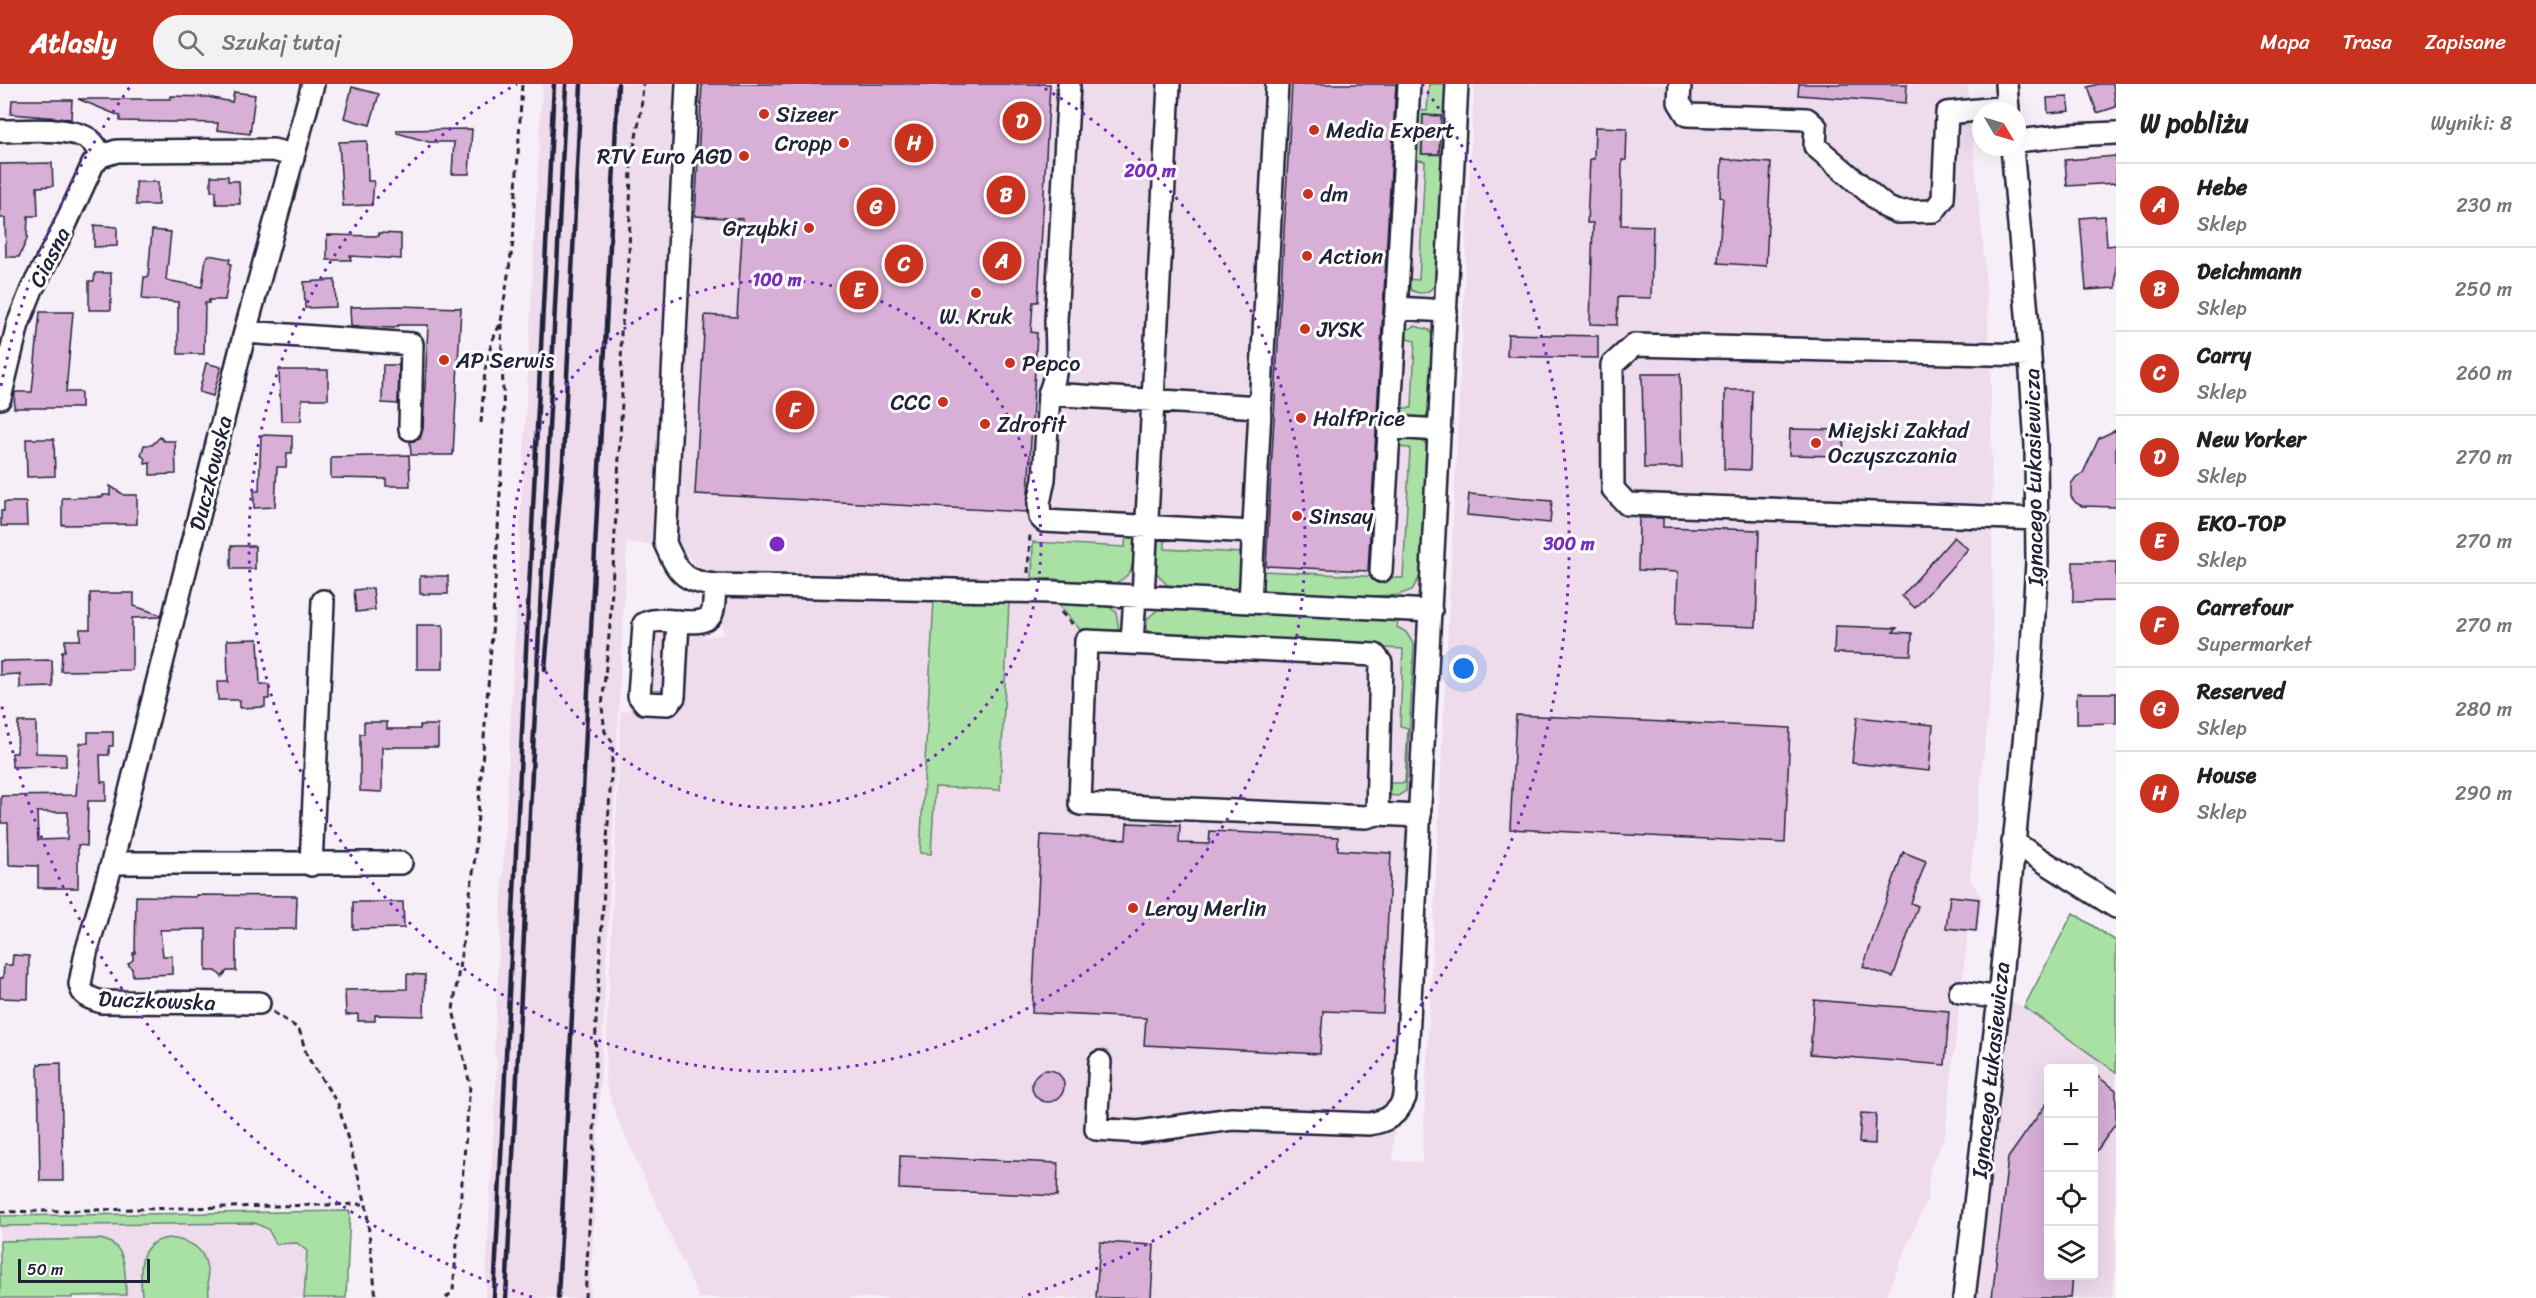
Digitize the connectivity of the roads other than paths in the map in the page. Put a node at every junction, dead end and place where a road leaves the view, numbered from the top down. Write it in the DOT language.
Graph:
graph roads {
  1 [pos="313,84"];
  2 [pos="687,84"];
  3 [pos="1068,84"];
  4 [pos="1169,84"];
  5 [pos="1277,84"];
  6 [pos="1409,84"];
  7 [pos="1457,84"];
  8 [pos="1680,84"];
  9 [pos="2006,84"];
  10 [pos="2007,102"];
  11 [pos="1972,111"];
  12 [pos="0,131"];
  13 [pos="2116,133"];
  14 [pos="2026,140"];
  15 [pos="293,155"];
  16 [pos="101,156"];
  17 [pos="2013,156"];
  18 [pos="1397,308"];
  19 [pos="1446,311"];
  20 [pos="245,332"];
  21 [pos="2030,355"];
  22 [pos="1049,394"];
  23 [pos="0,398"];
  24 [pos="1153,400"];
  25 [pos="1259,407"];
  26 [pos="1390,427"];
  27 [pos="410,429"];
  28 [pos="1440,430"];
  29 [pos="2038,519"];
  30 [pos="1146,526"];
  31 [pos="1253,532"];
  32 [pos="1381,571"];
  33 [pos="715,585"];
  34 [pos="1139,596"];
  35 [pos="323,601"];
  36 [pos="1250,602"];
  37 [pos="1431,611"];
  38 [pos="678,621"];
  39 [pos="1132,642"];
  40 [pos="1377,814"];
  41 [pos="1420,816"];
  42 [pos="2013,842"];
  43 [pos="112,863"];
  44 [pos="401,863"];
  45 [pos="311,865"];
  46 [pos="2116,908"];
  47 [pos="1960,992"];
  48 [pos="1999,998"];
  49 [pos="259,1003"];
  50 [pos="1100,1062"];
  51 [pos="1964,1298"];
  1 -- 15 [label="street, Duczkowska"];
  2 -- 33 [label="street"];
  3 -- 22 [label="street"];
  4 -- 24 [label="street"];
  5 -- 25 [label="street"];
  6 -- 18 [label="street"];
  7 -- 19 [label="street"];
  8 -- 11 [label="street"];
  9 -- 10 [label="street"];
  12 -- 16 [label="street"];
  13 -- 14 [label="street"];
  15 -- 16 [label="street"];
  15 -- 20 [label="street, Duczkowska"];
  16 -- 23 [label="street, Ciasna"];
  17 -- 21 [label="street, Ignacego Łukasiewicza"];
  18 -- 19 [label="street"];
  18 -- 26 [label="street"];
  19 -- 28 [label="street"];
  20 -- 27 [label="street"];
  20 -- 43 [label="street, Duczkowska"];
  21 -- 29 [label="street, Ignacego Łukasiewicza"];
  21 -- 29 [label="street"];
  22 -- 24 [label="street"];
  22 -- 30 [label="street"];
  24 -- 25 [label="street"];
  24 -- 30 [label="street"];
  25 -- 31 [label="street"];
  26 -- 28 [label="street"];
  26 -- 32 [label="street"];
  28 -- 37 [label="street"];
  29 -- 42 [label="street, Ignacego Łukasiewicza"];
  30 -- 31 [label="street"];
  30 -- 34 [label="street"];
  31 -- 36 [label="street"];
  33 -- 34 [label="street"];
  33 -- 38 [label="street"];
  34 -- 36 [label="street"];
  34 -- 39 [label="street"];
  35 -- 45 [label="street"];
  36 -- 37 [label="street"];
  37 -- 41 [label="street"];
  39 -- 40 [label="street"];
  39 -- 40 [label="street"];
  40 -- 41 [label="street"];
  41 -- 50 [label="street"];
  42 -- 46 [label="street"];
  42 -- 48 [label="street, Ignacego Łukasiewicza"];
  43 -- 45 [label="street"];
  43 -- 49 [label="street, Duczkowska"];
  44 -- 45 [label="street"];
  47 -- 48 [label="street"];
  48 -- 51 [label="street, Ignacego Łukasiewicza"];
}
